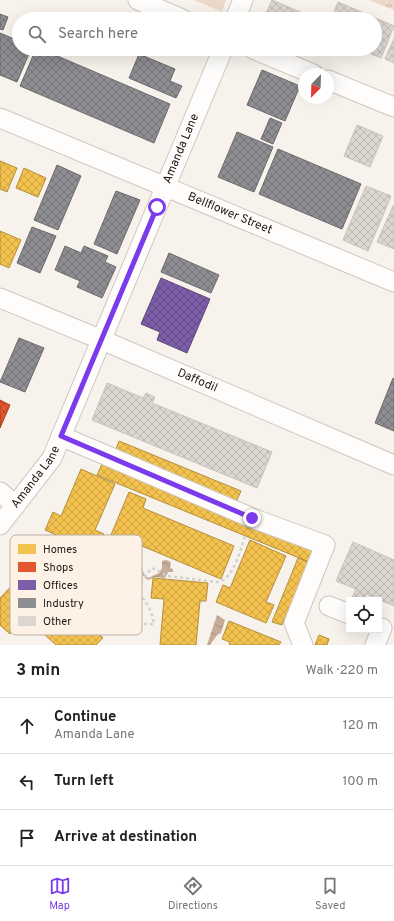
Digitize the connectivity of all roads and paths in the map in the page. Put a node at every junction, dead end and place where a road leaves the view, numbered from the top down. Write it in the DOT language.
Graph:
graph roads {
  1 [pos="138,0"];
  2 [pos="243,0"];
  3 [pos="166,12"];
  4 [pos="238,12"];
  5 [pos="220,56"];
  6 [pos="270,56"];
  7 [pos="299,68"];
  8 [pos="334,82"];
  9 [pos="394,107"];
  10 [pos="0,118"];
  11 [pos="166,187"];
  12 [pos="394,282"];
  13 [pos="0,298"];
  14 [pos="102,340"];
  15 [pos="61,436"];
  16 [pos="394,465"];
  17 [pos="0,492"];
  18 [pos="16,506"];
  19 [pos="0,525"];
  20 [pos="245,536"];
  21 [pos="142,581"];
  22 [pos="142,596"];
  23 [pos="330,606"];
  24 [pos="346,613"];
  25 [pos="142,624"];
  26 [pos="385,629"];
  27 [pos="303,645"];
  28 [pos="375,645"];
  1 -- 3 [label="street"];
  2 -- 4 [label="street"];
  5 -- 11 [label="street, Amanda Lane"];
  6 -- 7 [label="street"];
  8 -- 9 [label="street"];
  10 -- 11 [label="street, Bellflower Street"];
  11 -- 12 [label="street, Bellflower Street"];
  11 -- 14 [label="street, Amanda Lane"];
  13 -- 14 [label="street, Daffodil"];
  14 -- 15 [label="street, Amanda Lane"];
  14 -- 16 [label="street, Daffodil"];
  15 -- 18 [label="street, Amanda Lane"];
  15 -- 27 [label="street"];
  17 -- 18 [label="street"];
  18 -- 19 [label="street, Amanda Lane"];
  20 -- 21 [label="path"];
  22 -- 25 [label="path"];
  23 -- 24 [label="street"];
  26 -- 28 [label="street"];
}
